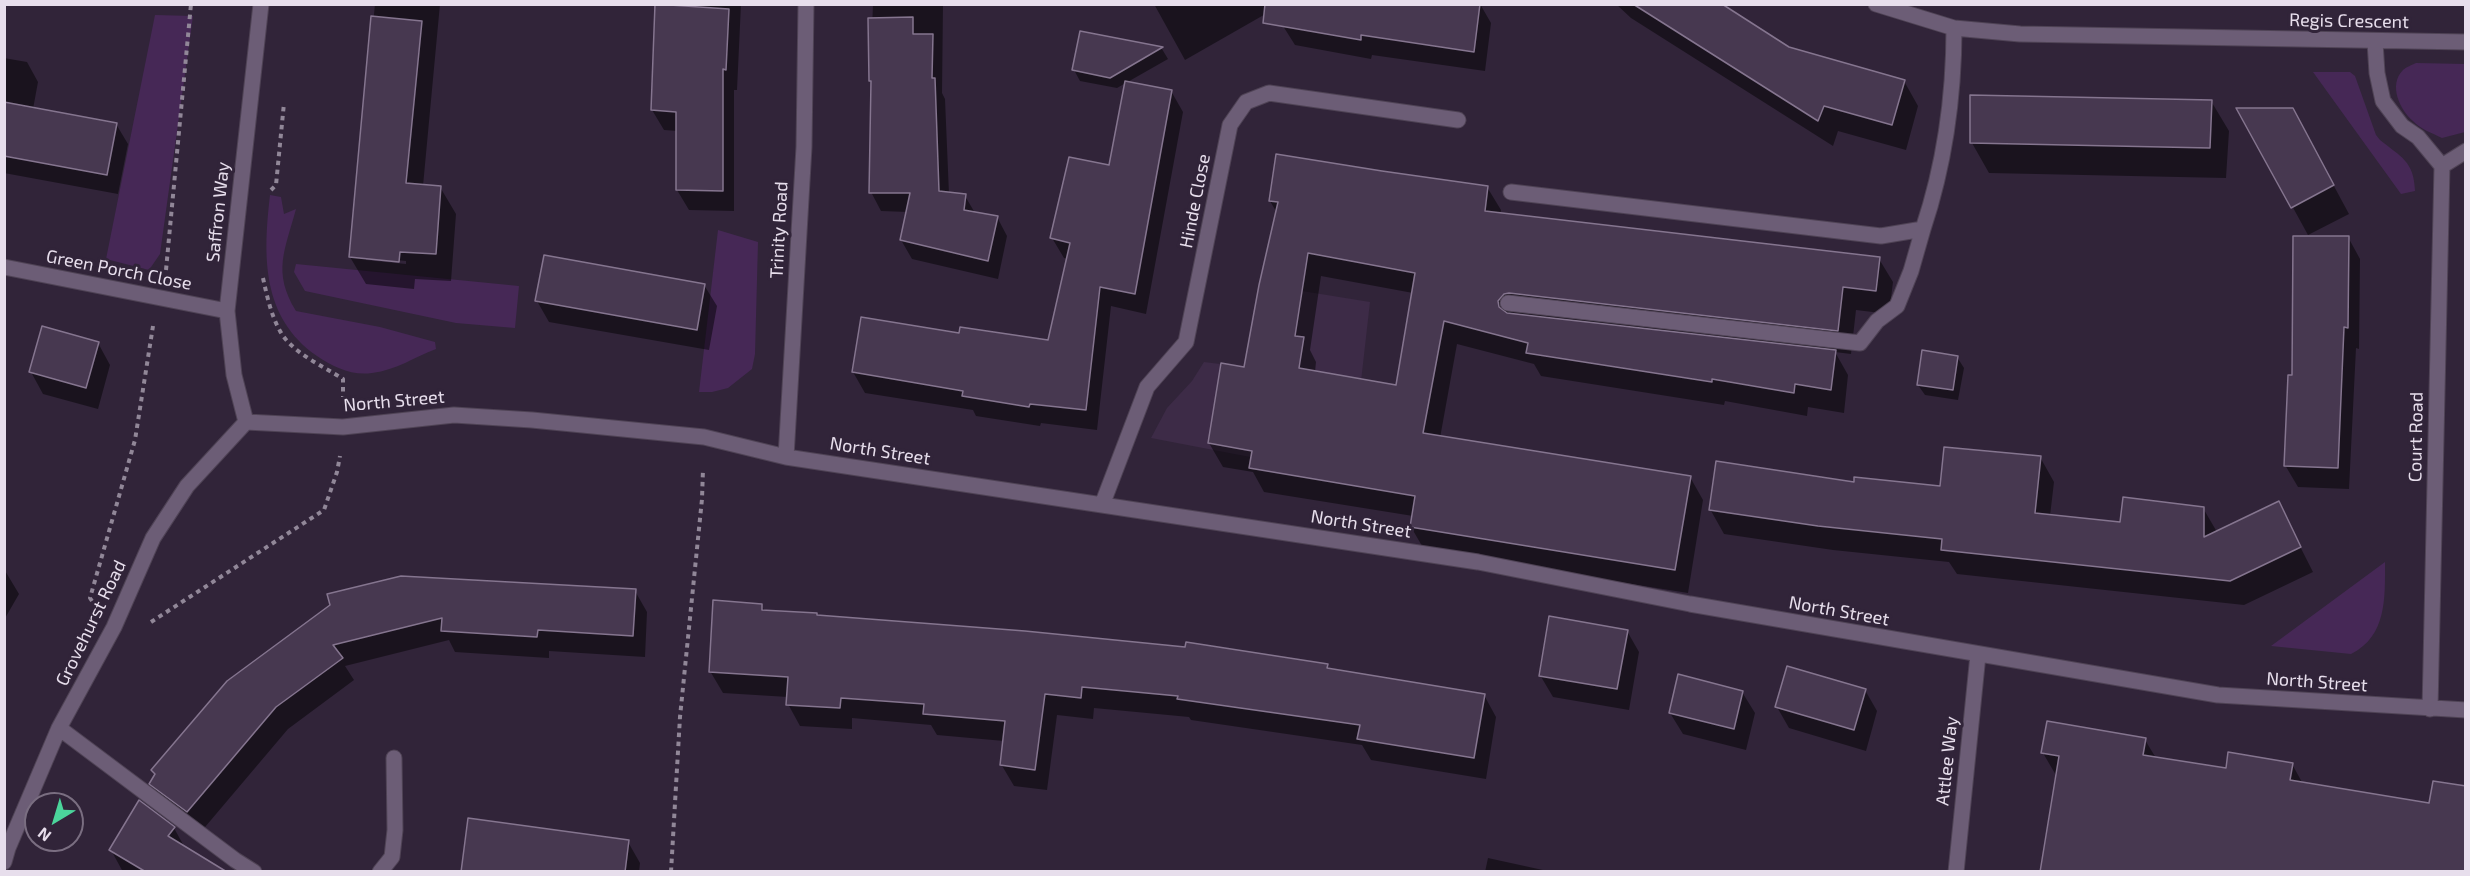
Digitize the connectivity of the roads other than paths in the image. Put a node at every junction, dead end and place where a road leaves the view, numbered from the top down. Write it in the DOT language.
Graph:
graph roads {
  1 [pos="261,4"];
  2 [pos="806,4"];
  3 [pos="1876,4"];
  4 [pos="1954,28"];
  5 [pos="2375,42"];
  6 [pos="2466,42"];
  7 [pos="1458,120"];
  8 [pos="2466,151"];
  9 [pos="2442,166"];
  10 [pos="1511,192"];
  11 [pos="1923,229"];
  12 [pos="4,267"];
  13 [pos="1508,303"];
  14 [pos="227,311"];
  15 [pos="246,422"];
  16 [pos="786,457"];
  17 [pos="1102,505"];
  18 [pos="1978,655"];
  19 [pos="2430,709"];
  20 [pos="2466,710"];
  21 [pos="59,728"];
  22 [pos="394,758"];
  23 [pos="4,862"];
  24 [pos="254,872"];
  25 [pos="380,872"];
  26 [pos="1956,872"];
  1 -- 14 [label="street, Saffron Way"];
  2 -- 16 [label="street, Trinity Road"];
  3 -- 4 [label="street, Regis Crescent"];
  4 -- 5 [label="street, Regis Crescent"];
  4 -- 11 [label="street"];
  5 -- 6 [label="street, Regis Crescent"];
  5 -- 9 [label="street"];
  7 -- 17 [label="street, Hinde Close"];
  8 -- 9 [label="street"];
  9 -- 19 [label="street, Court Road"];
  10 -- 11 [label="street"];
  11 -- 13 [label="street"];
  12 -- 14 [label="street, Green Porch Close"];
  14 -- 15 [label="street, Saffron Way"];
  15 -- 16 [label="street, North Street"];
  15 -- 21 [label="street, Grovehurst Road"];
  16 -- 17 [label="street, North Street"];
  17 -- 18 [label="street, North Street"];
  18 -- 19 [label="street, North Street"];
  18 -- 26 [label="street, Attlee Way"];
  19 -- 20 [label="street, North Street"];
  21 -- 23 [label="street, Grovehurst Road"];
  21 -- 24 [label="street"];
  22 -- 25 [label="street"];
}
